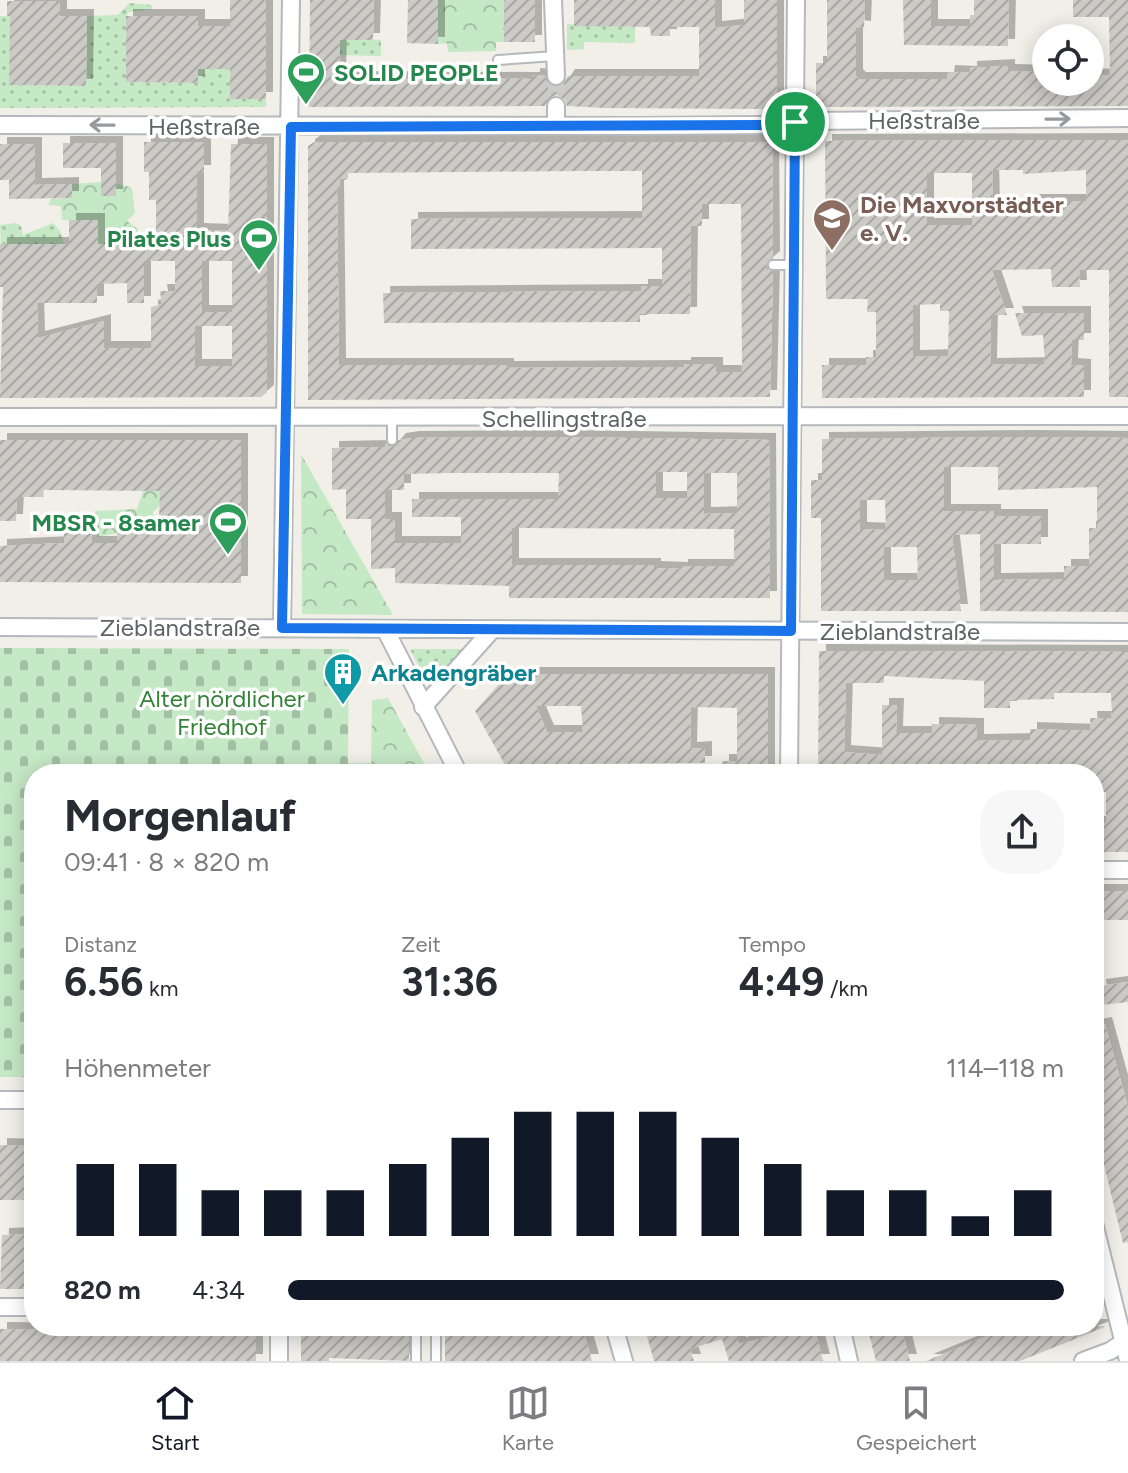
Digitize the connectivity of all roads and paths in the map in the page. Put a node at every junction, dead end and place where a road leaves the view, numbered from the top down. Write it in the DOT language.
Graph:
graph roads {
  1 [pos="291,0"];
  2 [pos="553,0"];
  3 [pos="796,0"];
  4 [pos="555,56"];
  5 [pos="498,60"];
  6 [pos="556,76"];
  7 [pos="556,106"];
  8 [pos="1128,118"];
  9 [pos="795,122"];
  10 [pos="0,125"];
  11 [pos="556,126"];
  12 [pos="291,127"];
  13 [pos="773,265"];
  14 [pos="794,265"];
  15 [pos="1128,416"];
  16 [pos="0,417"];
  17 [pos="286,417"];
  18 [pos="392,417"];
  19 [pos="792,418"];
  20 [pos="392,440"];
  21 [pos="0,627"];
  22 [pos="282,628"];
  23 [pos="385,629"];
  24 [pos="492,630"];
  25 [pos="791,631"];
  26 [pos="1128,632"];
  27 [pos="423,707"];
  28 [pos="454,764"];
  29 [pos="789,764"];
  30 [pos="1104,870"];
  31 [pos="1128,870"];
  32 [pos="0,1100"];
  33 [pos="24,1100"];
  34 [pos="1104,1261"];
  35 [pos="0,1307"];
  36 [pos="24,1307"];
  37 [pos="279,1336"];
  38 [pos="416,1336"];
  39 [pos="436,1336"];
  40 [pos="617,1336"];
  41 [pos="843,1336"];
  42 [pos="1125,1340"];
  43 [pos="1128,1360"];
  44 [pos="279,1361"];
  45 [pos="416,1361"];
  46 [pos="436,1361"];
  47 [pos="624,1361"];
  48 [pos="849,1361"];
  49 [pos="1083,1361"];
  1 -- 12 [label="street"];
  2 -- 4 [label="street"];
  3 -- 9 [label="street"];
  4 -- 5 [label="lane"];
  4 -- 6 [label="street"];
  7 -- 11 [label="street"];
  9 -- 8 [label="street, Heßstraße, one-way"];
  9 -- 11 [label="street, Heßstraße"];
  9 -- 14 [label="street"];
  12 -- 10 [label="street, Heßstraße, one-way"];
  11 -- 12 [label="street, Heßstraße"];
  12 -- 17 [label="street"];
  13 -- 14 [label="lane"];
  14 -- 19 [label="street"];
  15 -- 19 [label="street, Schellingstraße"];
  16 -- 17 [label="street, Schellingstraße"];
  17 -- 18 [label="street, Schellingstraße"];
  17 -- 22 [label="street"];
  18 -- 19 [label="street, Schellingstraße"];
  18 -- 20 [label="lane"];
  19 -- 25 [label="street"];
  21 -- 22 [label="street, Zieblandstraße"];
  22 -- 23 [label="street, Zieblandstraße"];
  23 -- 24 [label="street, Zieblandstraße"];
  23 -- 27 [label="street"];
  24 -- 25 [label="street, Zieblandstraße"];
  24 -- 27 [label="street"];
  25 -- 26 [label="street, Zieblandstraße"];
  25 -- 29 [label="street"];
  27 -- 28 [label="street"];
  30 -- 31 [label="street"];
  32 -- 33 [label="street"];
  34 -- 42 [label="street"];
  35 -- 36 [label="street"];
  37 -- 44 [label="street"];
  38 -- 45 [label="lane"];
  39 -- 46 [label="lane"];
  40 -- 47 [label="street"];
  41 -- 48 [label="street"];
  42 -- 43 [label="street"];
  42 -- 49 [label="street"];
}
